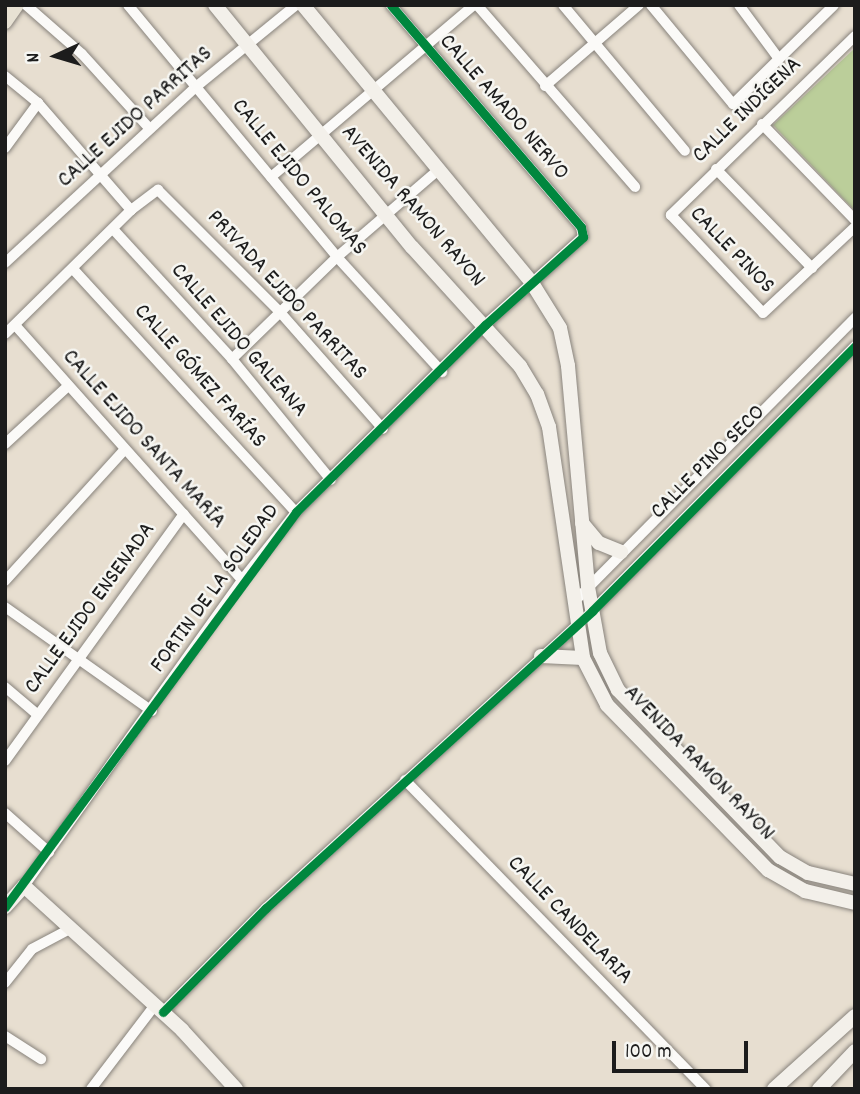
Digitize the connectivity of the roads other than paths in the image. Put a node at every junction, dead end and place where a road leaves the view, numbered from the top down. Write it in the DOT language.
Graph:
graph roads {
  1 [pos="17,5"];
  2 [pos="26,5"];
  3 [pos="128,5"];
  4 [pos="215,5"];
  5 [pos="296,5"];
  6 [pos="303,5"];
  7 [pos="391,5"];
  8 [pos="475,5"];
  9 [pos="563,5"];
  10 [pos="639,5"];
  11 [pos="651,5"];
  12 [pos="738,5"];
  13 [pos="826,8"];
  14 [pos="5,22"];
  15 [pos="855,36"];
  16 [pos="594,43"];
  17 [pos="247,45"];
  18 [pos="425,48"];
  19 [pos="779,59"];
  20 [pos="5,76"];
  21 [pos="197,86"];
  22 [pos="545,86"];
  23 [pos="372,91"];
  24 [pos="38,103"];
  25 [pos="762,124"];
  26 [pos="150,129"];
  27 [pos="320,135"];
  28 [pos="5,148"];
  29 [pos="685,151"];
  30 [pos="716,169"];
  31 [pos="438,170"];
  32 [pos="101,176"];
  33 [pos="271,177"];
  34 [pos="635,187"];
  35 [pos="131,210"];
  36 [pos="385,215"];
  37 [pos="671,215"];
  38 [pos="855,220"];
  39 [pos="855,227"];
  40 [pos="113,229"];
  41 [pos="583,237"];
  42 [pos="337,257"];
  43 [pos="5,263"];
  44 [pos="73,268"];
  45 [pos="812,268"];
  46 [pos="532,284"];
  47 [pos="279,311"];
  48 [pos="855,318"];
  49 [pos="15,325"];
  50 [pos="485,325"];
  51 [pos="5,334"];
  52 [pos="855,346"];
  53 [pos="232,359"];
  54 [pos="442,372"];
  55 [pos="68,386"];
  56 [pos="383,429"];
  57 [pos="5,444"];
  58 [pos="124,450"];
  59 [pos="331,480"];
  60 [pos="296,512"];
  61 [pos="184,514"];
  62 [pos="582,523"];
  63 [pos="621,552"];
  64 [pos="243,580"];
  65 [pos="5,581"];
  66 [pos="588,587"];
  67 [pos="574,602"];
  68 [pos="5,607"];
  69 [pos="592,611"];
  70 [pos="578,623"];
  71 [pos="541,656"];
  72 [pos="583,658"];
  73 [pos="80,660"];
  74 [pos="5,687"];
  75 [pos="152,711"];
  76 [pos="38,715"];
  77 [pos="5,761"];
  78 [pos="405,780"];
  79 [pos="5,813"];
  80 [pos="49,852"];
  81 [pos="855,884"];
  82 [pos="24,886"];
  83 [pos="855,903"];
  84 [pos="5,907"];
  85 [pos="70,929"];
  86 [pos="5,983"];
  87 [pos="159,1008"];
  88 [pos="855,1016"];
  89 [pos="5,1036"];
  90 [pos="855,1051"];
  91 [pos="41,1059"];
  92 [pos="91,1089"];
  93 [pos="236,1089"];
  94 [pos="705,1089"];
  95 [pos="774,1089"];
  96 [pos="819,1089"];
  1 -- 14 [label="main road"];
  2 -- 26 [label="street"];
  3 -- 21 [label="street, CALLE EJIDO PALOMAS"];
  4 -- 17 [label="main road, AVENIDA RAMON RAYON"];
  5 -- 17 [label="street, CALLE EJIDO PARRITAS"];
  6 -- 23 [label="main road, AVENIDA RAMON RAYON"];
  7 -- 18 [label="street, CALLE AMADO NERVO"];
  8 -- 18 [label="street"];
  8 -- 22 [label="street"];
  9 -- 16 [label="street"];
  10 -- 16 [label="street"];
  11 -- 19 [label="street"];
  12 -- 19 [label="street"];
  13 -- 19 [label="street"];
  15 -- 25 [label="street, CALLE INDÍGENA"];
  16 -- 22 [label="street"];
  16 -- 29 [label="street"];
  17 -- 21 [label="street, CALLE EJIDO PARRITAS"];
  17 -- 27 [label="main road, AVENIDA RAMON RAYON"];
  18 -- 23 [label="street"];
  18 -- 41 [label="street, CALLE AMADO NERVO"];
  20 -- 24 [label="street"];
  21 -- 26 [label="street, CALLE EJIDO PARRITAS"];
  21 -- 33 [label="street, CALLE EJIDO PALOMAS"];
  22 -- 34 [label="street"];
  23 -- 27 [label="street"];
  23 -- 31 [label="main road, AVENIDA RAMON RAYON"];
  24 -- 28 [label="street"];
  24 -- 32 [label="street"];
  25 -- 30 [label="street, CALLE INDÍGENA"];
  25 -- 38 [label="street"];
  26 -- 32 [label="street, CALLE EJIDO PARRITAS"];
  27 -- 33 [label="street"];
  27 -- 36 [label="main road, AVENIDA RAMON RAYON"];
  30 -- 37 [label="street, CALLE INDÍGENA"];
  30 -- 45 [label="street"];
  31 -- 36 [label="street"];
  31 -- 46 [label="main road, AVENIDA RAMON RAYON"];
  32 -- 35 [label="street"];
  32 -- 43 [label="street, CALLE EJIDO PARRITAS"];
  33 -- 42 [label="street, CALLE EJIDO PALOMAS"];
  35 -- 40 [label="street"];
  35 -- 47 [label="street, PRIVADA EJIDO PARRITAS"];
  36 -- 42 [label="street"];
  36 -- 50 [label="main road, AVENIDA RAMON RAYON"];
  37 -- 45 [label="street, CALLE PINOS"];
  39 -- 45 [label="street"];
  40 -- 44 [label="street"];
  40 -- 53 [label="street, CALLE EJIDO GALEANA"];
  41 -- 46 [label="street, FORTIN DE LA SOLEDAD"];
  42 -- 47 [label="street"];
  42 -- 54 [label="street, CALLE EJIDO PALOMAS"];
  44 -- 49 [label="street"];
  44 -- 60 [label="street, CALLE GÓMEZ FARÍAS"];
  46 -- 50 [label="street, FORTIN DE LA SOLEDAD"];
  46 -- 62 [label="main road, AVENIDA RAMON RAYON"];
  47 -- 53 [label="street"];
  47 -- 56 [label="street, PRIVADA EJIDO PARRITAS"];
  48 -- 63 [label="street, CALLE PINO SECO"];
  49 -- 51 [label="street"];
  49 -- 55 [label="street, CALLE EJIDO SANTA MARÍA"];
  50 -- 54 [label="street, FORTIN DE LA SOLEDAD"];
  50 -- 67 [label="main road, AVENIDA RAMON RAYON"];
  52 -- 69 [label="street, CALLE PINO SECO"];
  53 -- 59 [label="street, CALLE EJIDO GALEANA"];
  54 -- 56 [label="street, FORTIN DE LA SOLEDAD"];
  55 -- 57 [label="street"];
  55 -- 58 [label="street, CALLE EJIDO SANTA MARÍA"];
  56 -- 59 [label="street, FORTIN DE LA SOLEDAD"];
  58 -- 61 [label="street, CALLE EJIDO SANTA MARÍA"];
  58 -- 65 [label="street"];
  59 -- 60 [label="street, FORTIN DE LA SOLEDAD"];
  60 -- 64 [label="street, FORTIN DE LA SOLEDAD"];
  61 -- 64 [label="street, CALLE EJIDO SANTA MARÍA"];
  61 -- 73 [label="street, CALLE EJIDO ENSENADA"];
  62 -- 63 [label="main road"];
  62 -- 66 [label="main road, AVENIDA RAMON RAYON"];
  63 -- 66 [label="street, CALLE PINO SECO"];
  64 -- 75 [label="street, FORTIN DE LA SOLEDAD"];
  66 -- 67 [label="street, CALLE PINO SECO"];
  66 -- 69 [label="main road, AVENIDA RAMON RAYON"];
  67 -- 70 [label="main road, AVENIDA RAMON RAYON"];
  68 -- 73 [label="street"];
  69 -- 70 [label="street, CALLE PINO SECO"];
  69 -- 81 [label="main road, AVENIDA RAMON RAYON"];
  70 -- 71 [label="street, CALLE PINO SECO"];
  70 -- 72 [label="main road, AVENIDA RAMON RAYON"];
  71 -- 72 [label="main road"];
  71 -- 78 [label="street, CALLE PINO SECO"];
  72 -- 83 [label="main road, AVENIDA RAMON RAYON"];
  73 -- 75 [label="street"];
  73 -- 76 [label="street, CALLE EJIDO ENSENADA"];
  74 -- 76 [label="street"];
  75 -- 80 [label="street, FORTIN DE LA SOLEDAD"];
  76 -- 77 [label="street, CALLE EJIDO ENSENADA"];
  78 -- 87 [label="street, CALLE PINO SECO"];
  78 -- 94 [label="street, CALLE CANDELARIA"];
  79 -- 80 [label="street"];
  80 -- 82 [label="street, FORTIN DE LA SOLEDAD"];
  82 -- 84 [label="main road, FORTIN DE LA SOLEDAD"];
  82 -- 85 [label="main road"];
  85 -- 86 [label="street"];
  85 -- 87 [label="main road"];
  87 -- 92 [label="street, CALLE PINO SECO"];
  87 -- 93 [label="main road"];
  88 -- 95 [label="main road"];
  89 -- 91 [label="street"];
  90 -- 96 [label="main road"];
}
